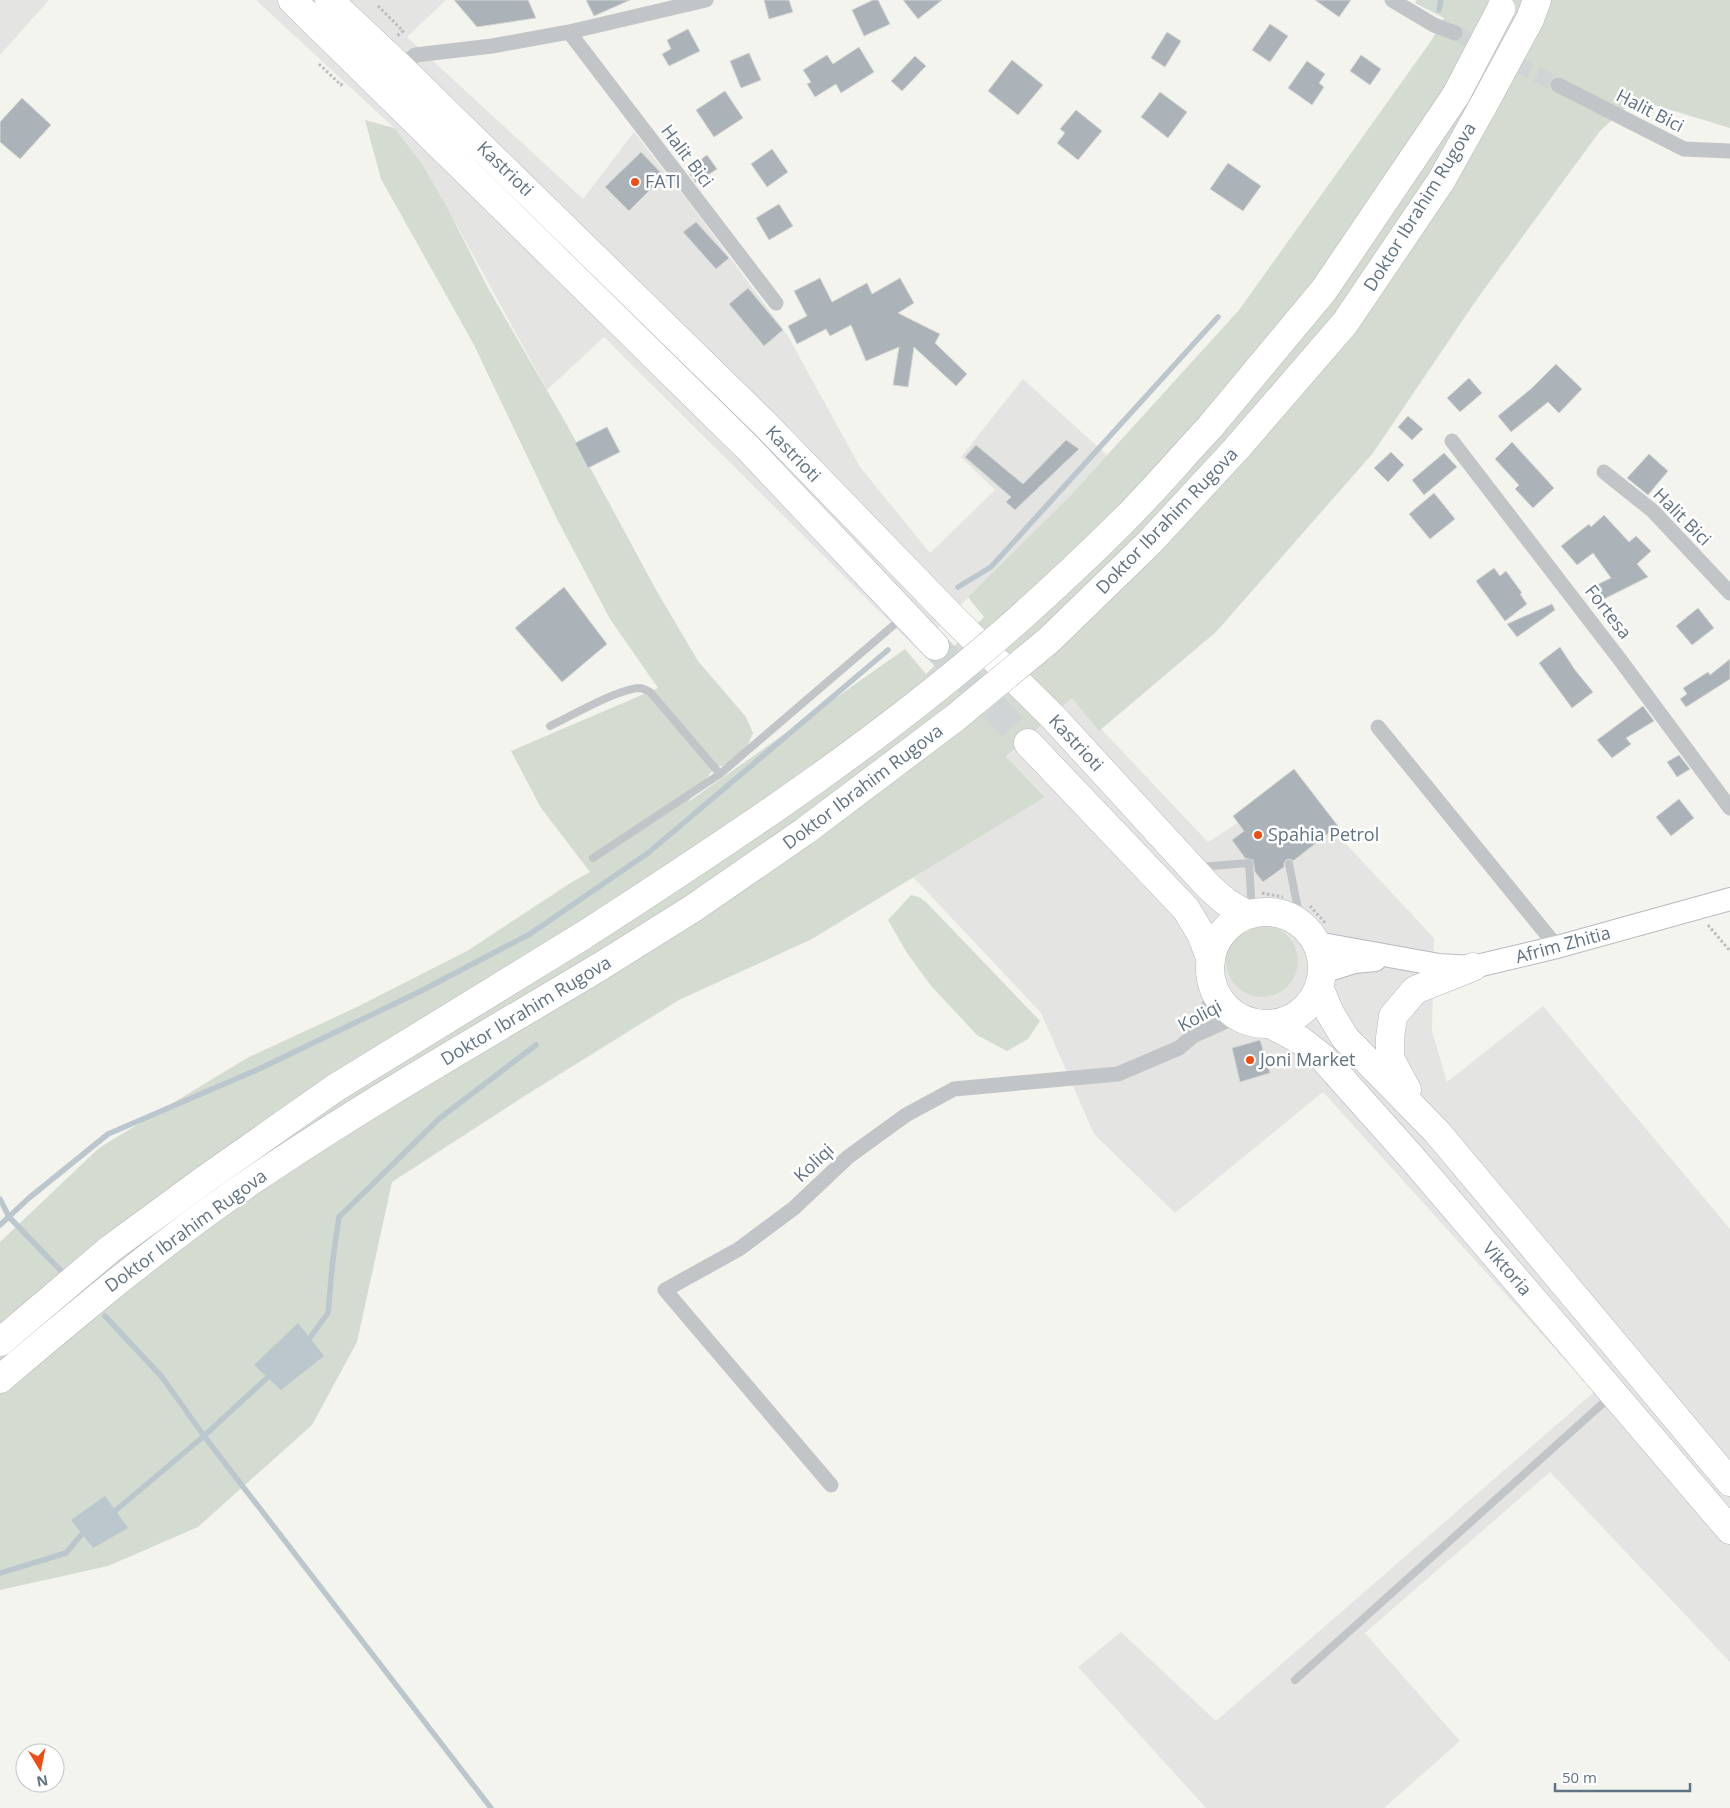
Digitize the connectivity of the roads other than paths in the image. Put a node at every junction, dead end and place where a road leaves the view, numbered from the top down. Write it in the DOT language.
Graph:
graph roads {
  1 [pos="292,0"];
  2 [pos="329,0"];
  3 [pos="706,0"];
  4 [pos="1392,0"];
  5 [pos="1503,5"];
  6 [pos="1534,9"];
  7 [pos="568,32"];
  8 [pos="1455,33"];
  9 [pos="408,61"];
  10 [pos="1558,85"];
  11 [pos="1730,151"];
  12 [pos="776,303"];
  13 [pos="1452,441"];
  14 [pos="1604,472"];
  15 [pos="1730,593"];
  16 [pos="905,615"];
  17 [pos="936,646"];
  18 [pos="550,726"];
  19 [pos="1378,727"];
  20 [pos="1028,743"];
  21 [pos="720,774"];
  22 [pos="1730,808"];
  23 [pos="593,858"];
  24 [pos="1289,864"];
  25 [pos="1190,867"];
  26 [pos="1730,899"];
  27 [pos="1251,907"];
  28 [pos="1312,924"];
  29 [pos="1557,947"];
  30 [pos="1394,958"];
  31 [pos="1211,960"];
  32 [pos="1473,967"];
  33 [pos="1321,979"];
  34 [pos="1216,992"];
  35 [pos="1238,1016"];
  36 [pos="1270,1024"];
  37 [pos="1193,1036"];
  38 [pos="1437,1132"];
  39 [pos="0,1342"];
  40 [pos="0,1379"];
  41 [pos="1614,1392"];
  42 [pos="1730,1482"];
  43 [pos="831,1485"];
  44 [pos="1730,1530"];
  45 [pos="1295,1680"];
  1 -- 16 [label="highway, Kastrioti"];
  2 -- 9 [label="highway, Kastrioti"];
  3 -- 7 [label="street"];
  4 -- 8 [label="street"];
  5 -- 39 [label="highway, Doktor Ibrahim Rugova, bridge"];
  6 -- 40 [label="highway, Doktor Ibrahim Rugova, bridge"];
  7 -- 9 [label="street"];
  7 -- 12 [label="street, Halit Bici"];
  9 -- 25 [label="highway, Kastrioti"];
  10 -- 11 [label="street, Halit Bici"];
  13 -- 22 [label="street, Fortesa"];
  14 -- 15 [label="street, Halit Bici"];
  16 -- 17 [label="highway, Kastrioti"];
  16 -- 21 [label="lane"];
  18 -- 21 [label="lane"];
  19 -- 29 [label="street"];
  20 -- 31 [label="highway, Kastrioti"];
  21 -- 23 [label="lane"];
  24 -- 28 [label="lane"];
  25 -- 27 [label="highway, Kastrioti"];
  25 -- 27 [label="lane"];
  26 -- 29 [label="street, Afrim Zhitia"];
  27 -- 28 [label="highway"];
  27 -- 31 [label="highway"];
  28 -- 30 [label="street, Afrim Zhitia"];
  28 -- 33 [label="highway"];
  29 -- 32 [label="street, Afrim Zhitia"];
  30 -- 32 [label="street, Afrim Zhitia"];
  30 -- 33 [label="street, Afrim Zhitia"];
  31 -- 34 [label="highway"];
  32 -- 38 [label="highway"];
  33 -- 36 [label="highway"];
  33 -- 38 [label="highway, Viktoria"];
  34 -- 35 [label="highway"];
  34 -- 37 [label="street"];
  35 -- 36 [label="highway"];
  35 -- 37 [label="street, Koliqi"];
  36 -- 41 [label="highway, Viktoria"];
  37 -- 43 [label="street, Koliqi"];
  38 -- 42 [label="highway, Viktoria"];
  41 -- 44 [label="highway, Viktoria"];
  41 -- 45 [label="lane"];
}
